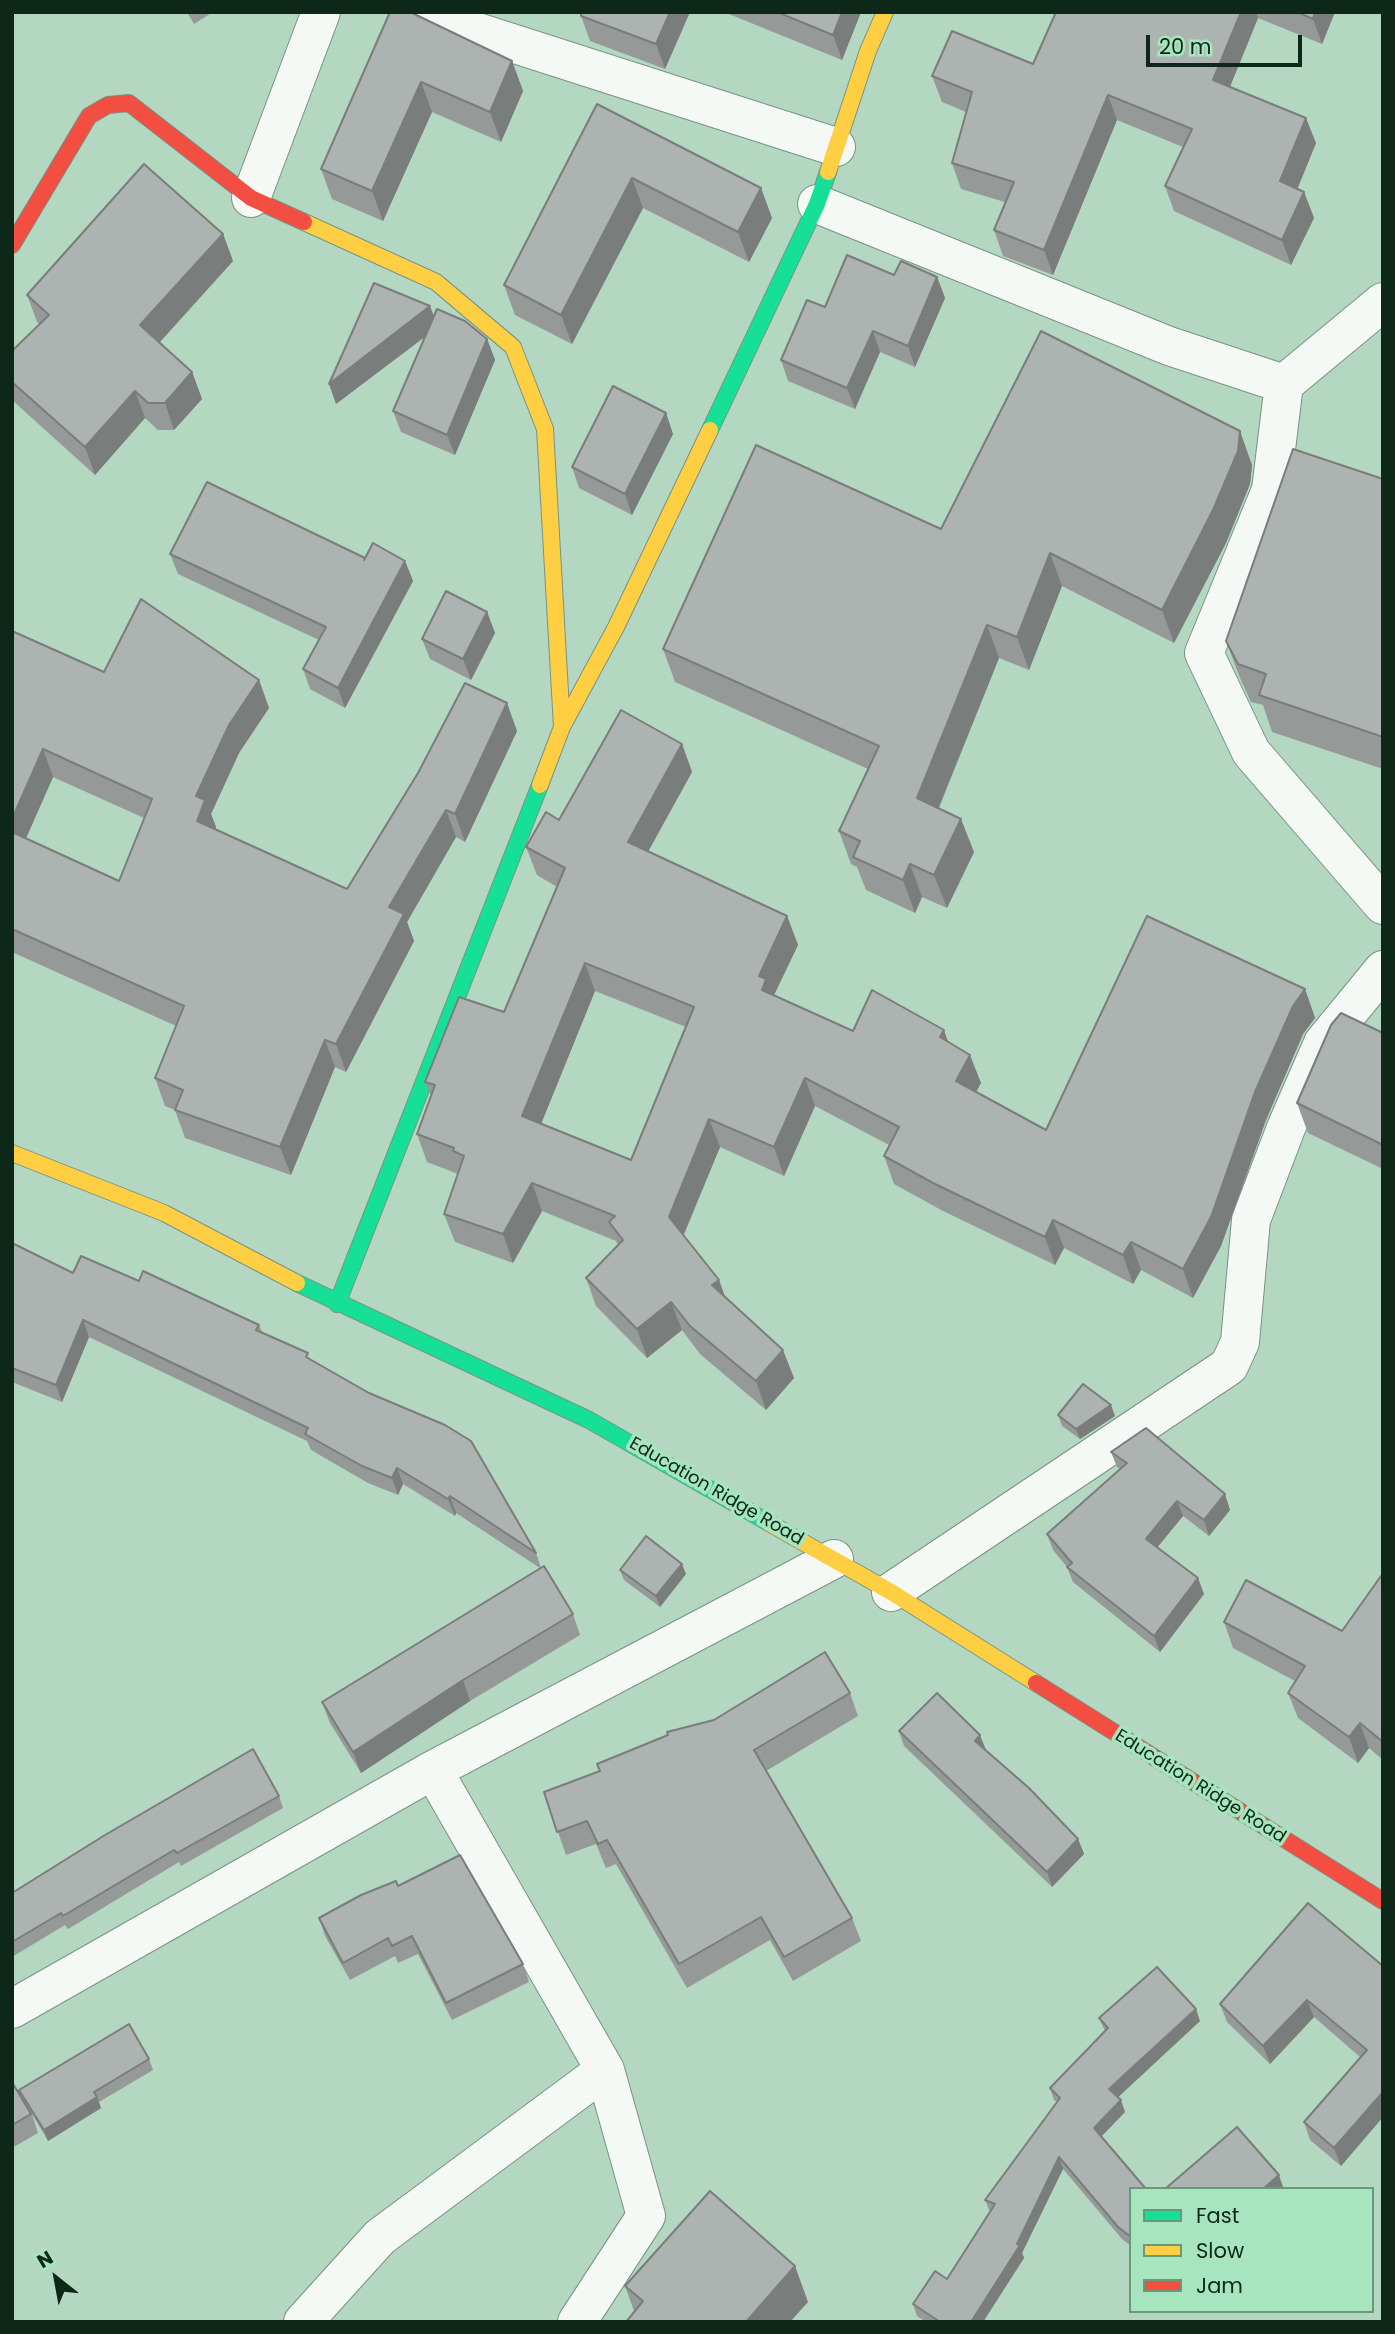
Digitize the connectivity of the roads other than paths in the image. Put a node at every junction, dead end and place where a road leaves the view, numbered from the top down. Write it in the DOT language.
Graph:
graph roads {
  1 [pos="321,12"];
  2 [pos="415,12"];
  3 [pos="885,12"];
  4 [pos="836,147"];
  5 [pos="251,198"];
  6 [pos="817,204"];
  7 [pos="12,245"];
  8 [pos="1383,302"];
  9 [pos="1284,384"];
  10 [pos="562,727"];
  11 [pos="1383,905"];
  12 [pos="1383,970"];
  13 [pos="12,1153"];
  14 [pos="337,1304"];
  15 [pos="835,1559"];
  16 [pos="891,1592"];
  17 [pos="433,1770"];
  18 [pos="1383,1901"];
  19 [pos="12,2009"];
  20 [pos="605,2070"];
  21 [pos="303,2322"];
  22 [pos="578,2322"];
  1 -- 5 [label="street"];
  2 -- 4 [label="street"];
  3 -- 4 [label="street"];
  4 -- 6 [label="street"];
  5 -- 7 [label="street"];
  5 -- 10 [label="street"];
  6 -- 9 [label="street"];
  6 -- 10 [label="street"];
  8 -- 9 [label="street"];
  9 -- 11 [label="street"];
  10 -- 14 [label="street"];
  12 -- 16 [label="street"];
  13 -- 14 [label="street, Education Ridge Road"];
  14 -- 15 [label="street, Education Ridge Road"];
  15 -- 16 [label="street, Education Ridge Road"];
  15 -- 17 [label="street"];
  16 -- 18 [label="street, Education Ridge Road"];
  17 -- 19 [label="street"];
  17 -- 20 [label="street"];
  20 -- 21 [label="street"];
  20 -- 22 [label="street"];
}
